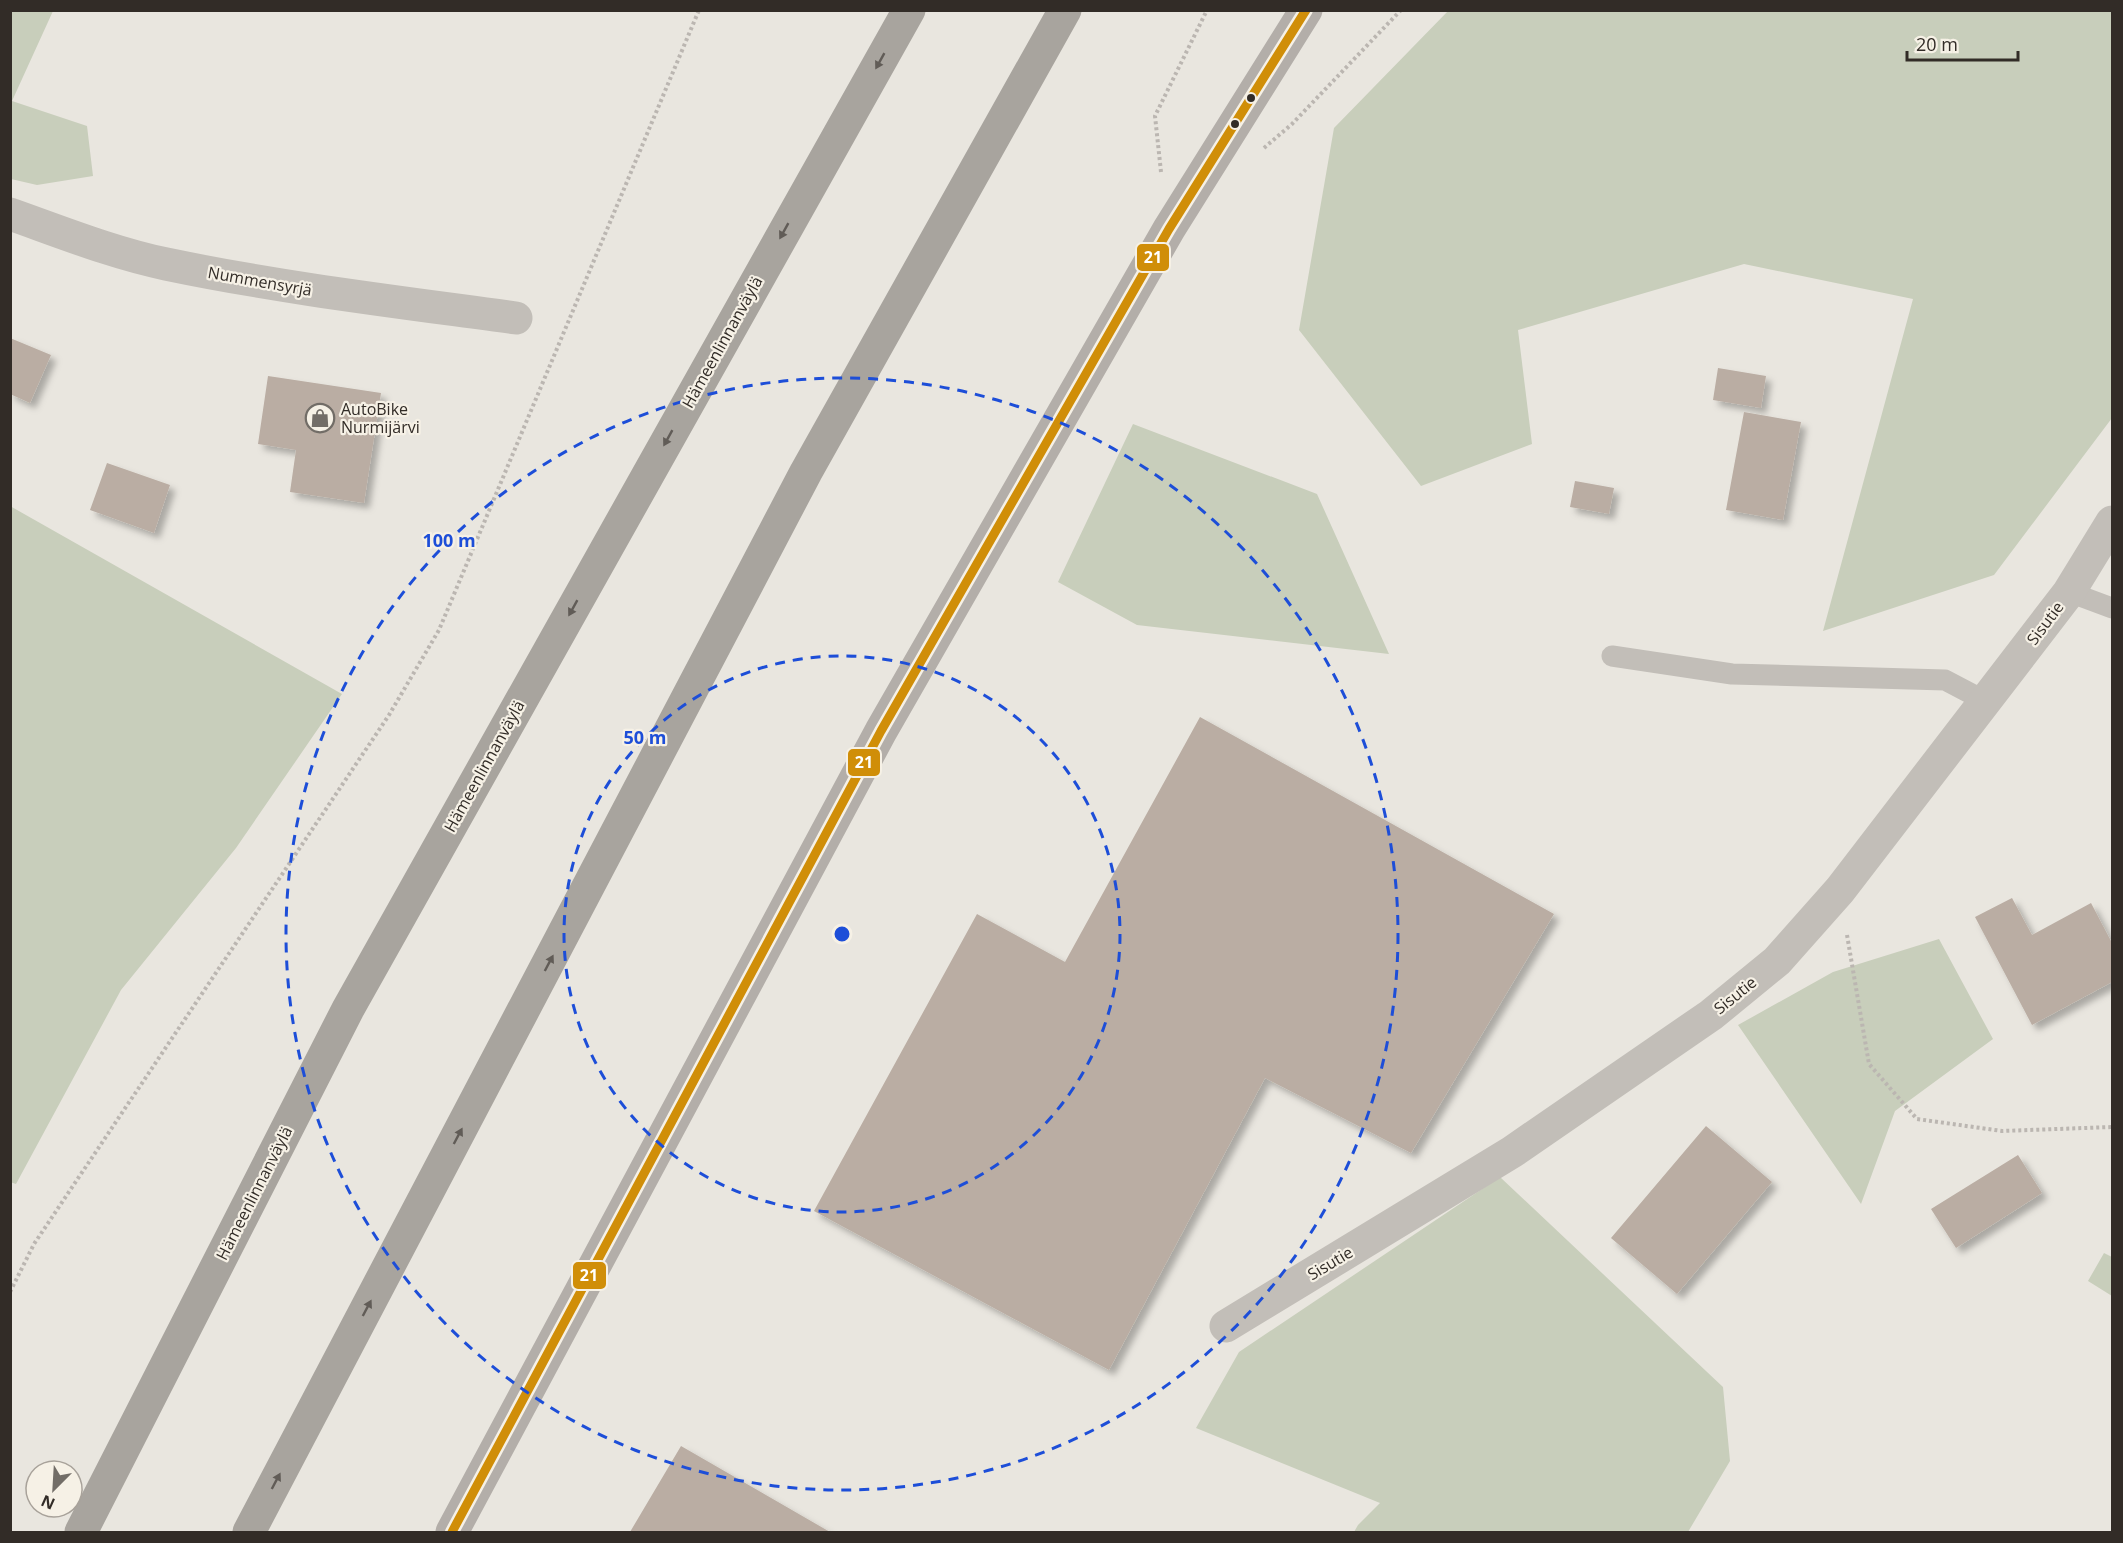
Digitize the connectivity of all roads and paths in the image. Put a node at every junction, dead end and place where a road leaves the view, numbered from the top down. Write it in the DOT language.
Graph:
graph roads {
  1 [pos="699,10"];
  2 [pos="909,10"];
  3 [pos="1065,10"];
  4 [pos="1207,10"];
  5 [pos="1306,10"];
  6 [pos="1401,10"];
  7 [pos="1257,154"];
  8 [pos="1162,173"];
  9 [pos="10,214"];
  10 [pos="516,318"];
  11 [pos="2112,522"];
  12 [pos="2068,592"];
  13 [pos="2112,608"];
  14 [pos="1612,656"];
  15 [pos="1985,701"];
  16 [pos="1840,890"];
  17 [pos="2112,1127"];
  18 [pos="10,1292"];
  19 [pos="1226,1326"];
  20 [pos="81,1533"];
  21 [pos="249,1533"];
  22 [pos="452,1533"];
  1 -- 18 [label="path"];
  2 -- 20 [label="highway, Hämeenlinnanväylä, one-way"];
  21 -- 3 [label="highway, one-way"];
  4 -- 8 [label="path"];
  5 -- 22 [label="main road"];
  6 -- 7 [label="path"];
  9 -- 10 [label="street, Nummensyrjä"];
  11 -- 12 [label="street, Sisutie"];
  12 -- 13 [label="lane"];
  12 -- 15 [label="street, Sisutie"];
  14 -- 15 [label="lane"];
  15 -- 16 [label="street, Sisutie"];
  16 -- 17 [label="path"];
  16 -- 19 [label="street, Sisutie"];
}
